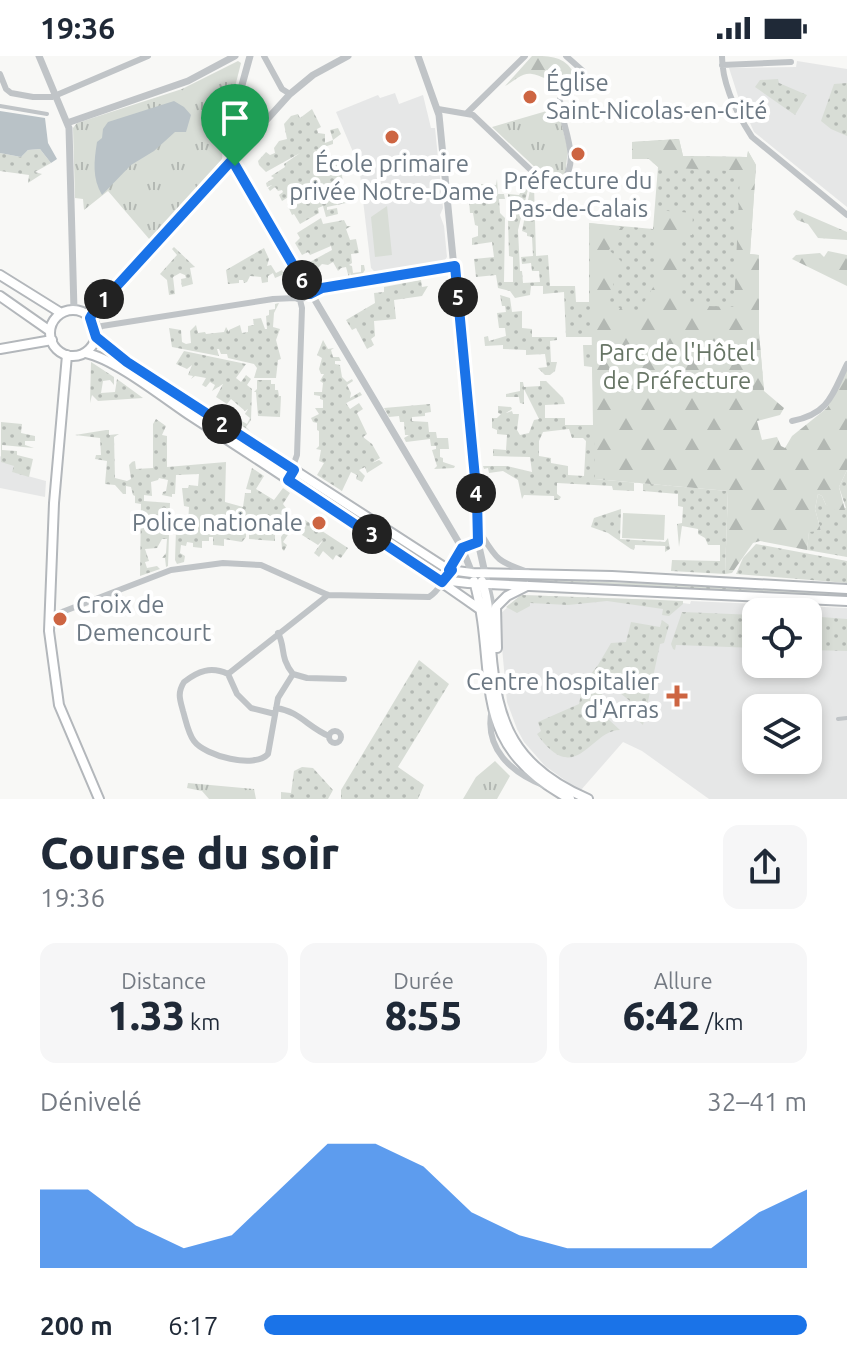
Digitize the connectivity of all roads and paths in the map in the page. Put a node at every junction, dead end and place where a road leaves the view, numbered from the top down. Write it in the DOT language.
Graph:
graph roads {
  1 [pos="39,56"];
  2 [pos="148,56"];
  3 [pos="235,56"];
  4 [pos="250,56"];
  5 [pos="264,56"];
  6 [pos="348,56"];
  7 [pos="418,56"];
  8 [pos="525,56"];
  9 [pos="566,56"];
  10 [pos="722,56"];
  11 [pos="791,62"];
  12 [pos="722,65"];
  13 [pos="0,74"];
  14 [pos="290,94"];
  15 [pos="58,95"];
  16 [pos="0,106"];
  17 [pos="438,109"];
  18 [pos="468,112"];
  19 [pos="47,114"];
  20 [pos="67,123"];
  21 [pos="232,160"];
  22 [pos="847,215"];
  23 [pos="455,266"];
  24 [pos="0,275"];
  25 [pos="310,294"];
  26 [pos="0,296"];
  27 [pos="300,300"];
  28 [pos="74,310"];
  29 [pos="61,313"];
  30 [pos="90,318"];
  31 [pos="96,333"];
  32 [pos="51,336"];
  33 [pos="0,349"];
  34 [pos="86,353"];
  35 [pos="67,355"];
  36 [pos="847,364"];
  37 [pos="792,421"];
  38 [pos="294,470"];
  39 [pos="288,480"];
  40 [pos="478,529"];
  41 [pos="478,542"];
  42 [pos="462,548"];
  43 [pos="447,569"];
  44 [pos="472,573"];
  45 [pos="485,573"];
  46 [pos="532,573"];
  47 [pos="441,580"];
  48 [pos="482,584"];
  49 [pos="527,586"];
  50 [pos="847,589"];
  51 [pos="328,595"];
  52 [pos="847,601"];
  53 [pos="485,610"];
  54 [pos="49,617"];
  55 [pos="278,633"];
  56 [pos="228,674"];
  57 [pos="293,674"];
  58 [pos="344,679"];
  59 [pos="276,711"];
  60 [pos="847,718"];
  61 [pos="838,719"];
  62 [pos="329,736"];
  63 [pos="531,762"];
  64 [pos="99,799"];
  65 [pos="570,799"];
  66 [pos="588,799"];
  1 -- 15 [label="street"];
  2 -- 15 [label="street"];
  3 -- 20 [label="street"];
  4 -- 21 [label="street"];
  5 -- 14 [label="street"];
  6 -- 14 [label="street"];
  7 -- 17 [label="street"];
  8 -- 18 [label="street"];
  9 -- 18 [label="street"];
  10 -- 12 [label="street"];
  11 -- 12 [label="street"];
  12 -- 22 [label="street"];
  13 -- 15 [label="street"];
  14 -- 21 [label="street"];
  15 -- 20 [label="street"];
  16 -- 19 [label="street"];
  17 -- 18 [label="street"];
  17 -- 23 [label="street"];
  20 -- 28 [label="street"];
  21 -- 25 [label="street"];
  21 -- 30 [label="street"];
  23 -- 25 [label="street"];
  23 -- 40 [label="street"];
  24 -- 29 [label="main road"];
  25 -- 27 [label="street"];
  25 -- 42 [label="street"];
  26 -- 32 [label="main road"];
  27 -- 31 [label="street"];
  27 -- 38 [label="street"];
  28 -- 29 [label="main road"];
  28 -- 30 [label="main road"];
  29 -- 32 [label="main road"];
  30 -- 31 [label="main road"];
  31 -- 34 [label="main road"];
  31 -- 38 [label="main road"];
  32 -- 33 [label="main road"];
  32 -- 35 [label="main road"];
  34 -- 35 [label="main road"];
  34 -- 39 [label="main road"];
  35 -- 54 [label="main road"];
  36 -- 37 [label="street"];
  38 -- 39 [label="street"];
  38 -- 43 [label="main road"];
  39 -- 47 [label="main road"];
  40 -- 41 [label="street"];
  40 -- 46 [label="street"];
  41 -- 42 [label="street"];
  41 -- 45 [label="street"];
  42 -- 43 [label="street"];
  42 -- 44 [label="street"];
  43 -- 44 [label="main road"];
  43 -- 47 [label="street"];
  44 -- 45 [label="main road"];
  44 -- 48 [label="main road"];
  45 -- 46 [label="main road"];
  45 -- 48 [label="street"];
  46 -- 50 [label="main road"];
  47 -- 48 [label="main road"];
  47 -- 51 [label="street"];
  47 -- 53 [label="main road"];
  48 -- 49 [label="main road"];
  48 -- 53 [label="main road"];
  49 -- 52 [label="main road"];
  49 -- 63 [label="main road"];
  51 -- 54 [label="street"];
  51 -- 55 [label="street"];
  53 -- 63 [label="main road"];
  53 -- 65 [label="main road"];
  54 -- 64 [label="main road"];
  55 -- 56 [label="street"];
  55 -- 57 [label="street"];
  56 -- 59 [label="street"];
  56 -- 59 [label="street"];
  57 -- 58 [label="street"];
  57 -- 59 [label="street"];
  59 -- 62 [label="street"];
  60 -- 61 [label="street"];
  63 -- 66 [label="main road"];
}
